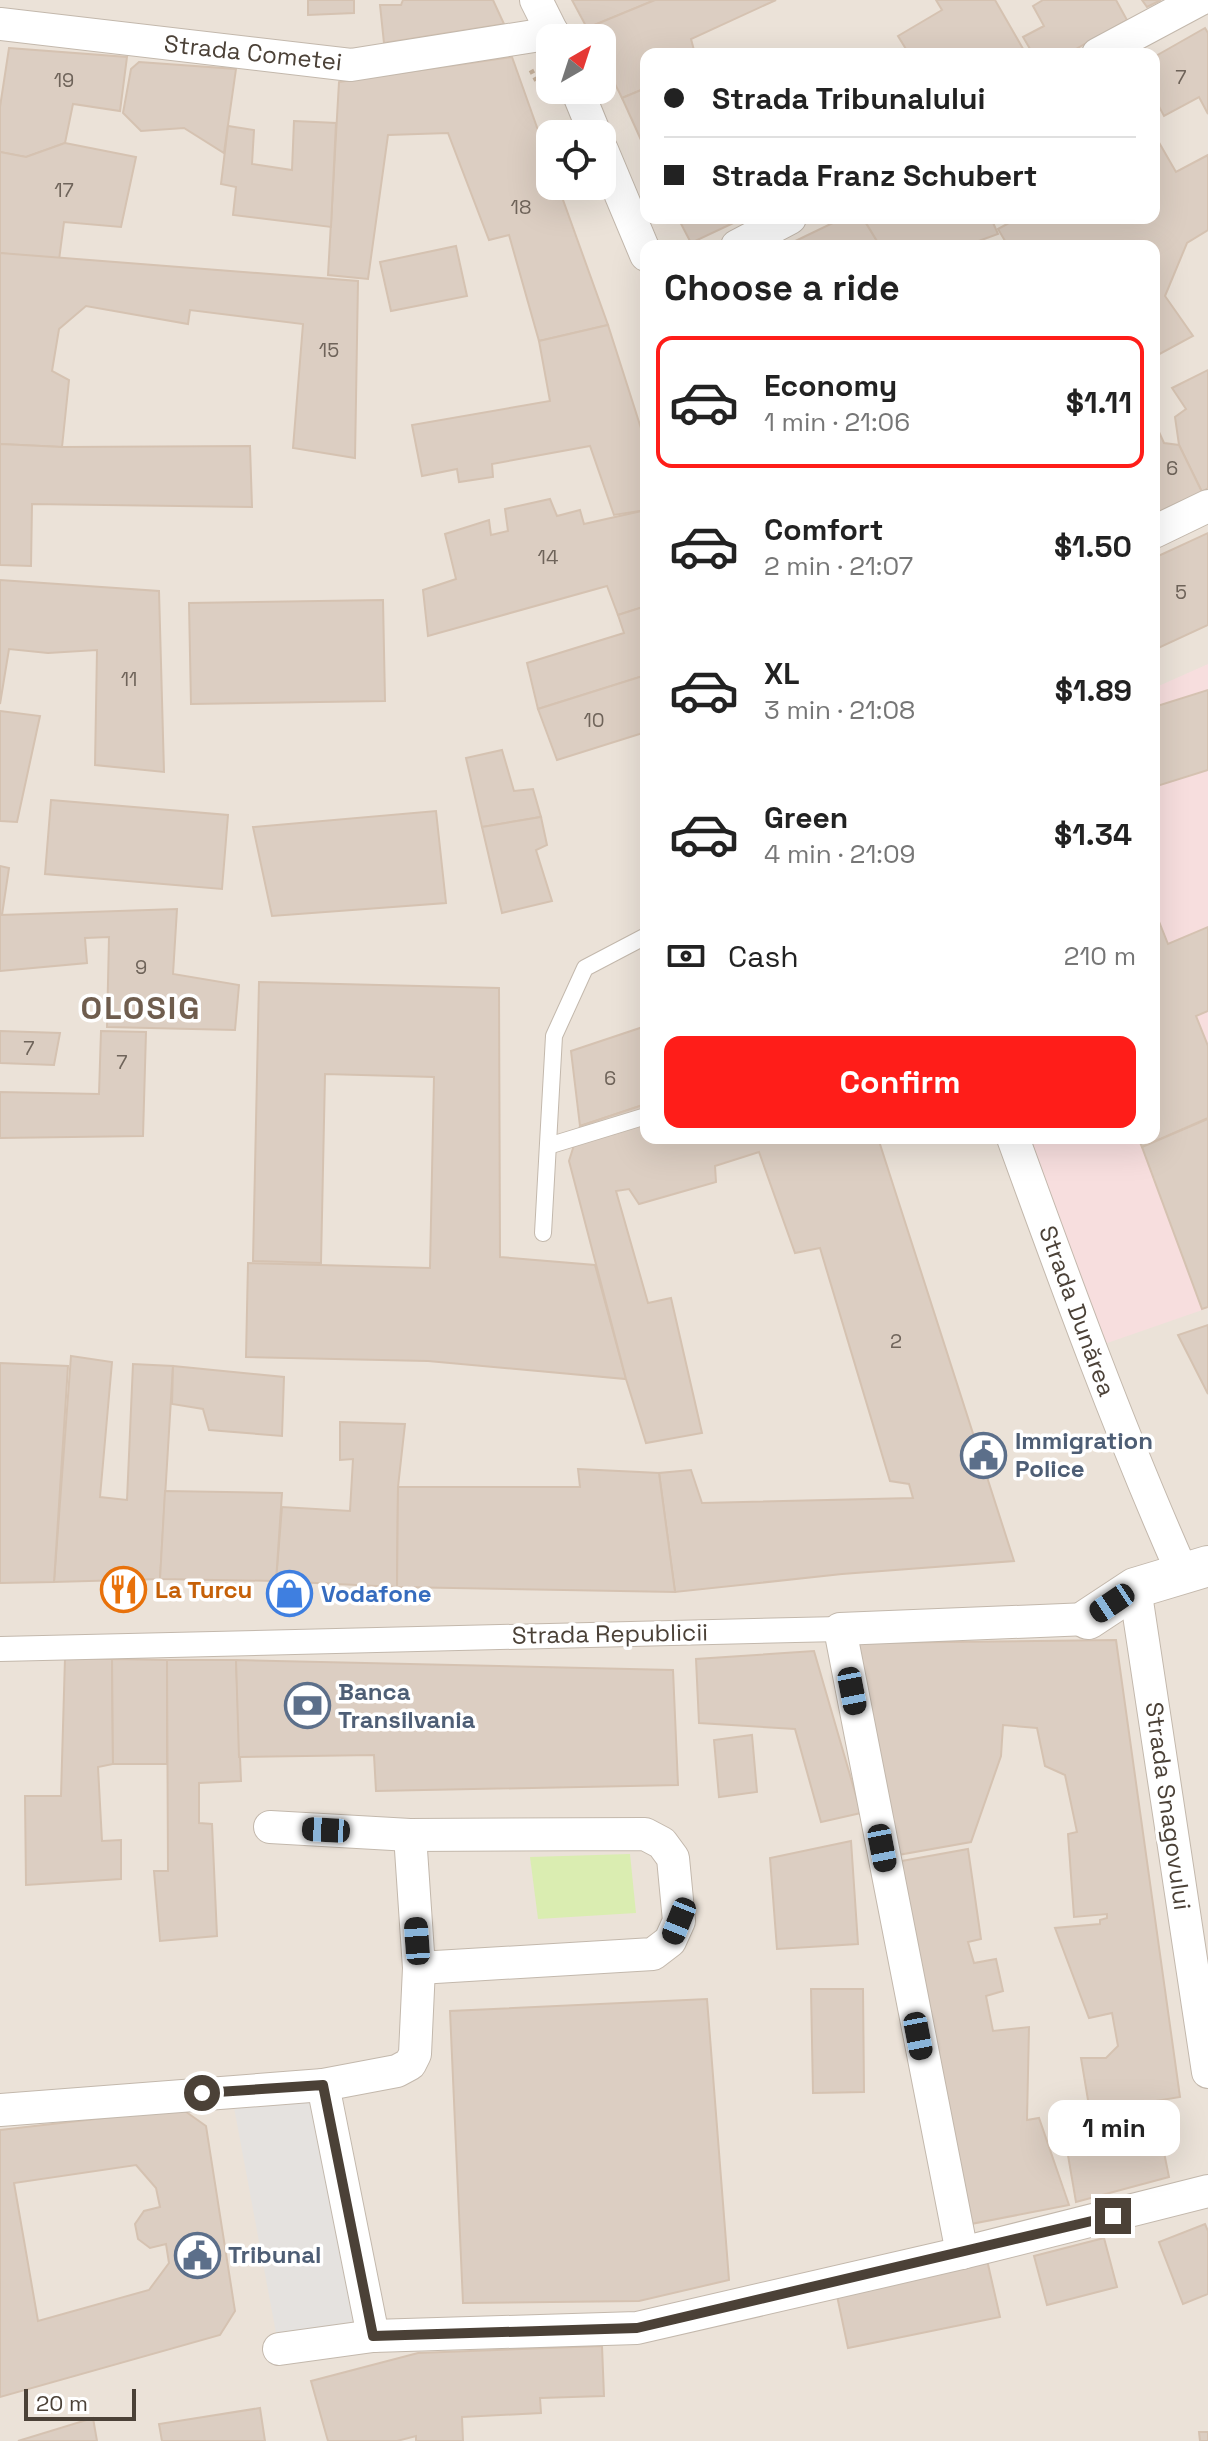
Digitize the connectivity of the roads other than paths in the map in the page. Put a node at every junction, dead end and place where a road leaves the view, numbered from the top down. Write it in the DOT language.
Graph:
graph roads {
  1 [pos="536,0"];
  2 [pos="1199,0"];
  3 [pos="0,24"];
  4 [pos="548,24"];
  5 [pos="536,39"];
  6 [pos="1109,48"];
  7 [pos="616,183"];
  8 [pos="779,224"];
  9 [pos="748,240"];
  10 [pos="640,241"];
  11 [pos="1208,506"];
  12 [pos="1160,529"];
  13 [pos="640,939"];
  14 [pos="640,1118"];
  15 [pos="1015,1144"];
  16 [pos="548,1146"];
  17 [pos="543,1233"];
  18 [pos="1195,1569"];
  19 [pos="1135,1588"];
  20 [pos="1088,1619"];
  21 [pos="840,1629"];
  22 [pos="0,1649"];
  23 [pos="270,1827"];
  24 [pos="410,1835"];
  25 [pos="419,1968"];
  26 [pos="1204,2021"];
  27 [pos="1208,2072"];
  28 [pos="323,2085"];
  29 [pos="0,2110"];
  30 [pos="1208,2191"];
  31 [pos="962,2253"];
  32 [pos="373,2336"];
  33 [pos="279,2349"];
  1 -- 4 [label="street"];
  2 -- 6 [label="street"];
  3 -- 5 [label="street, Strada Cometei"];
  7 -- 10 [label="street"];
  8 -- 9 [label="street"];
  11 -- 12 [label="street"];
  13 -- 16 [label="lane"];
  14 -- 16 [label="lane"];
  15 -- 18 [label="street, Strada Dunărea"];
  16 -- 17 [label="lane"];
  18 -- 19 [label="street, Strada Republicii"];
  19 -- 20 [label="street, Strada Republicii"];
  19 -- 26 [label="street, Strada Snagovului"];
  20 -- 21 [label="street, Strada Republicii"];
  21 -- 22 [label="street, Strada Republicii"];
  21 -- 31 [label="street"];
  23 -- 24 [label="street"];
  24 -- 25 [label="street"];
  24 -- 25 [label="street"];
  25 -- 28 [label="street"];
  26 -- 27 [label="street, Strada Snagovului"];
  28 -- 29 [label="street"];
  28 -- 32 [label="street"];
  30 -- 31 [label="street"];
  31 -- 32 [label="street"];
  32 -- 33 [label="street"];
}
